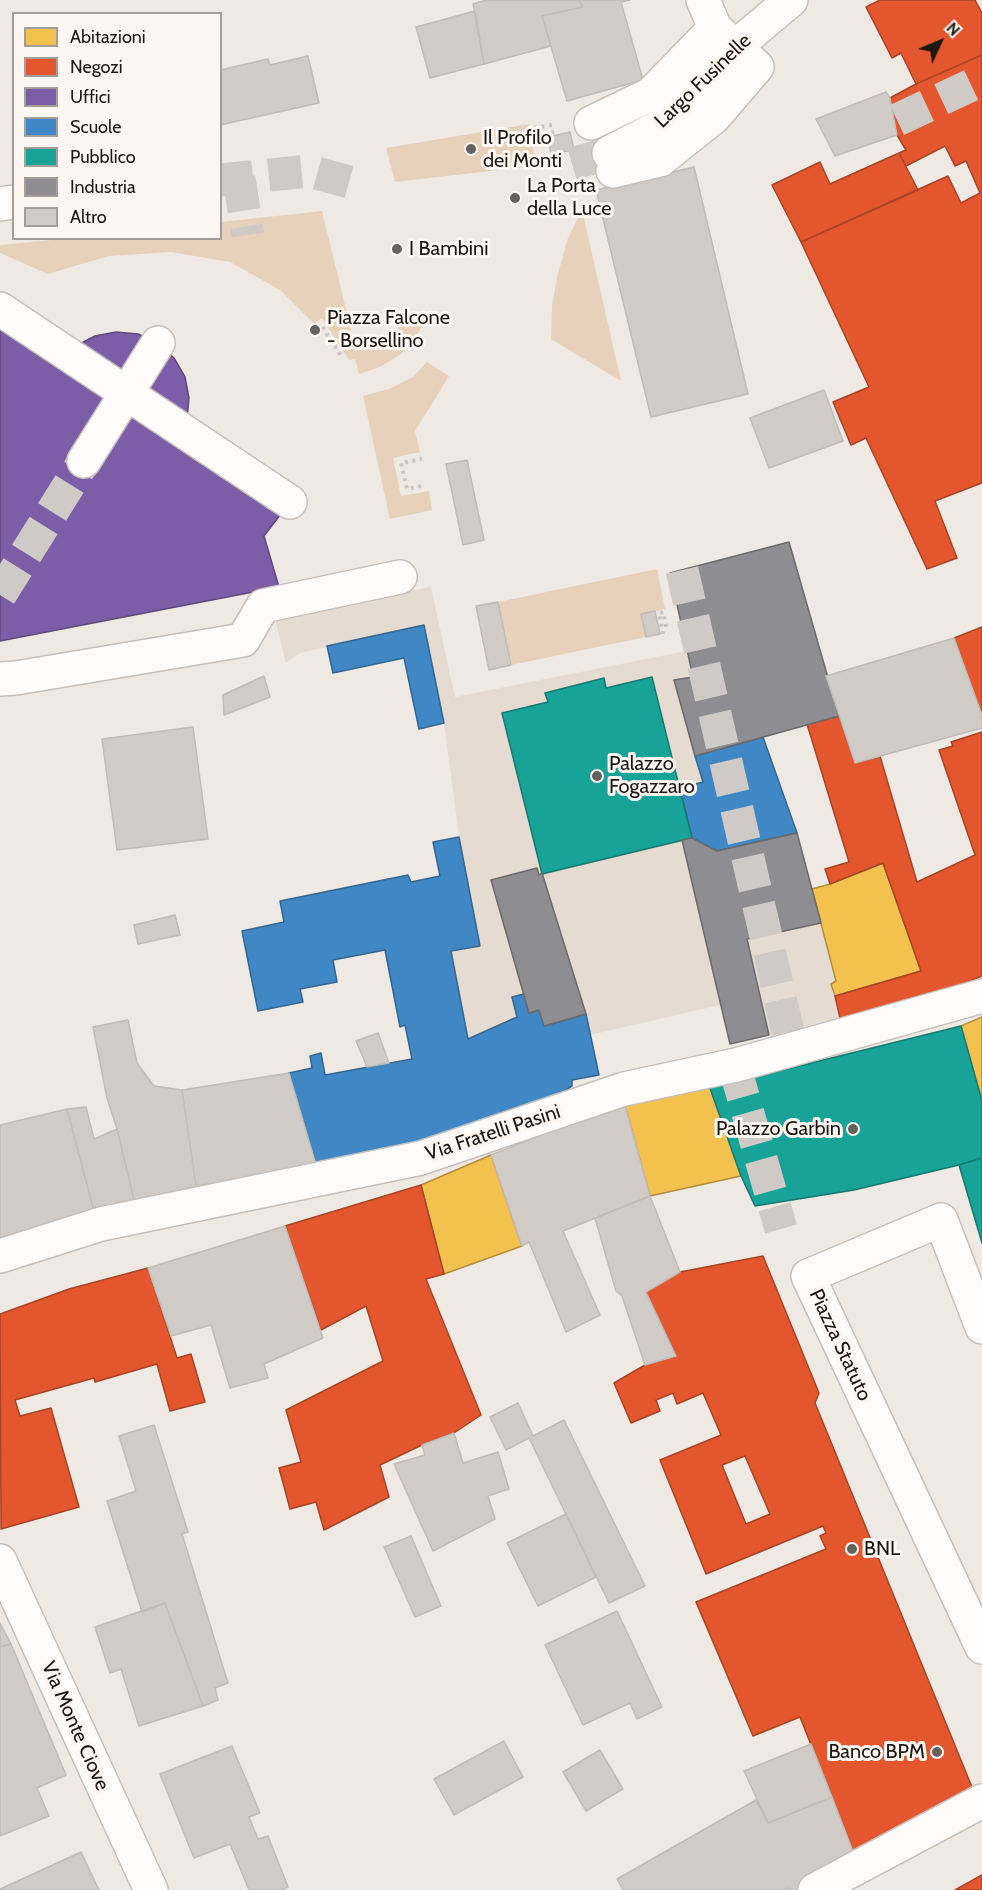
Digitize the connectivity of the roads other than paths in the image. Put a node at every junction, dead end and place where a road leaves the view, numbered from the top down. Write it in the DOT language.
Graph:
graph roads {
  1 [pos="791,0"];
  2 [pos="718,25"];
  3 [pos="591,123"];
  4 [pos="611,162"];
  5 [pos="0,309"];
  6 [pos="158,343"];
  7 [pos="127,393"];
  8 [pos="84,461"];
  9 [pos="290,502"];
  10 [pos="400,577"];
  11 [pos="0,679"];
  12 [pos="982,996"];
  13 [pos="0,1256"];
  14 [pos="982,1327"];
  15 [pos="0,1561"];
  16 [pos="982,1647"];
  17 [pos="982,1801"];
  18 [pos="151,1890"];
  19 [pos="815,1890"];
  1 -- 2 [label="street, Largo Fusinelle"];
  2 -- 3 [label="street, Largo Fusinelle"];
  2 -- 4 [label="street"];
  5 -- 7 [label="street"];
  6 -- 7 [label="street"];
  7 -- 8 [label="street"];
  7 -- 9 [label="street"];
  10 -- 11 [label="street"];
  12 -- 13 [label="street, Via Fratelli Pasini"];
  14 -- 16 [label="street, Piazza Statuto"];
  15 -- 18 [label="street, Via Monte Ciove"];
  17 -- 19 [label="street"];
}
